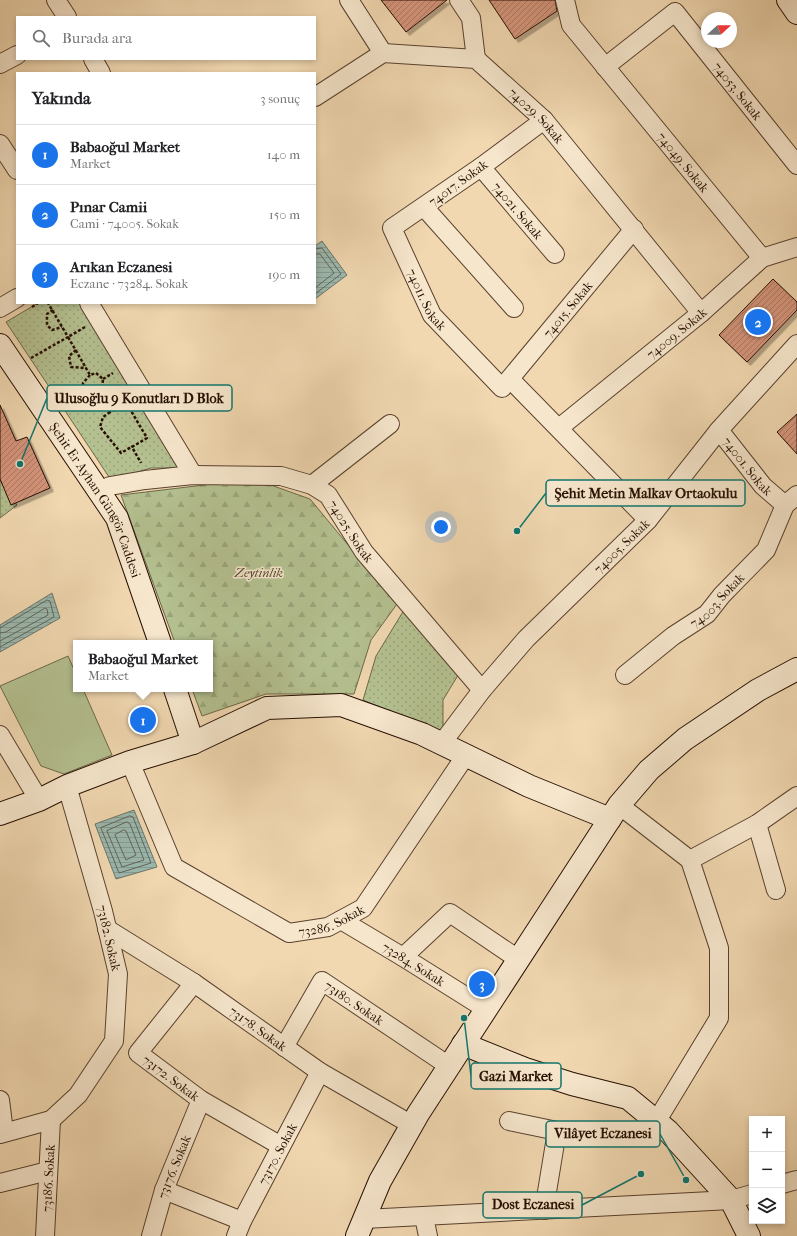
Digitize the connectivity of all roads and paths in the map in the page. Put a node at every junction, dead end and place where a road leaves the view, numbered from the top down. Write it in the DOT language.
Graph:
graph roads {
  1 [pos="56,0"];
  2 [pos="349,0"];
  3 [pos="459,0"];
  4 [pos="565,0"];
  5 [pos="788,0"];
  6 [pos="797,13"];
  7 [pos="66,16"];
  8 [pos="383,52"];
  9 [pos="16,56"];
  10 [pos="476,59"];
  11 [pos="94,60"];
  12 [pos="0,64"];
  13 [pos="605,67"];
  14 [pos="100,72"];
  15 [pos="316,96"];
  16 [pos="544,120"];
  17 [pos="0,144"];
  18 [pos="797,165"];
  19 [pos="481,167"];
  20 [pos="16,168"];
  21 [pos="424,207"];
  22 [pos="634,230"];
  23 [pos="797,247"];
  24 [pos="555,254"];
  25 [pos="762,258"];
  26 [pos="16,299"];
  27 [pos="49,304"];
  28 [pos="90,304"];
  29 [pos="0,308"];
  30 [pos="514,308"];
  31 [pos="53,310"];
  32 [pos="701,313"];
  33 [pos="62,327"];
  34 [pos="68,337"];
  35 [pos="797,344"];
  36 [pos="0,345"];
  37 [pos="76,350"];
  38 [pos="26,361"];
  39 [pos="87,368"];
  40 [pos="90,375"];
  41 [pos="506,383"];
  42 [pos="99,391"];
  43 [pos="83,392"];
  44 [pos="56,405"];
  45 [pos="110,412"];
  46 [pos="390,424"];
  47 [pos="558,428"];
  48 [pos="719,430"];
  49 [pos="134,446"];
  50 [pos="193,475"];
  51 [pos="145,480"];
  52 [pos="312,485"];
  53 [pos="99,491"];
  54 [pos="791,500"];
  55 [pos="648,520"];
  56 [pos="159,640"];
  57 [pos="797,669"];
  58 [pos="625,675"];
  59 [pos="482,690"];
  60 [pos="176,692"];
  61 [pos="0,735"];
  62 [pos="193,742"];
  63 [pos="442,743"];
  64 [pos="466,755"];
  65 [pos="130,762"];
  66 [pos="67,786"];
  67 [pos="797,796"];
  68 [pos="39,800"];
  69 [pos="614,812"];
  70 [pos="0,814"];
  71 [pos="756,824"];
  72 [pos="690,860"];
  73 [pos="776,890"];
  74 [pos="341,920"];
  75 [pos="107,929"];
  76 [pos="403,957"];
  77 [pos="518,959"];
  78 [pos="194,983"];
  79 [pos="486,1010"];
  80 [pos="463,1044"];
  81 [pos="284,1047"];
  82 [pos="449,1066"];
  83 [pos="320,1072"];
  84 [pos="0,1100"];
  85 [pos="201,1100"];
  86 [pos="50,1120"];
  87 [pos="509,1121"];
  88 [pos="656,1122"];
  89 [pos="412,1125"];
  90 [pos="2,1133"];
  91 [pos="281,1146"];
  92 [pos="48,1171"];
  93 [pos="797,1180"];
  94 [pos="0,1183"];
  95 [pos="785,1183"];
  96 [pos="164,1190"];
  97 [pos="749,1195"];
  98 [pos="731,1200"];
  99 [pos="544,1210"];
  100 [pos="424,1217"];
  101 [pos="360,1227"];
  102 [pos="239,1228"];
  103 [pos="45,1236"];
  104 [pos="151,1236"];
  105 [pos="428,1236"];
  106 [pos="749,1236"];
  1 -- 7 [label="street"];
  2 -- 8 [label="street"];
  3 -- 10 [label="street"];
  4 -- 13 [label="street, 74049. Sokak"];
  5 -- 6 [label="main road"];
  8 -- 10 [label="street"];
  8 -- 15 [label="street"];
  9 -- 12 [label="street"];
  10 -- 16 [label="street, 74029. Sokak"];
  11 -- 14 [label="street"];
  13 -- 18 [label="street, 74053. Sokak"];
  13 -- 25 [label="street, 74049. Sokak"];
  16 -- 19 [label="street, 74017. Sokak"];
  16 -- 22 [label="street, 74029. Sokak"];
  17 -- 20 [label="street"];
  19 -- 21 [label="street, 74017. Sokak"];
  19 -- 24 [label="street, 74021. Sokak"];
  21 -- 30 [label="street, 74017. Sokak"];
  21 -- 41 [label="street, 74011. Sokak"];
  22 -- 32 [label="street, 74029. Sokak"];
  22 -- 41 [label="street, 74015. Sokak"];
  23 -- 25 [label="street, 74009. Sokak"];
  25 -- 32 [label="street, 74009. Sokak"];
  26 -- 29 [label="street"];
  27 -- 31 [label="path"];
  28 -- 50 [label="street"];
  31 -- 33 [label="path"];
  31 -- 33 [label="path"];
  32 -- 47 [label="street, 74009. Sokak"];
  33 -- 34 [label="path"];
  34 -- 37 [label="path"];
  34 -- 38 [label="path"];
  35 -- 48 [label="street, 74005. Sokak"];
  36 -- 53 [label="main road, Şehit Er Ayhan Güngör Caddesi"];
  37 -- 39 [label="path"];
  37 -- 39 [label="path"];
  39 -- 40 [label="path"];
  40 -- 42 [label="path"];
  40 -- 43 [label="path"];
  41 -- 47 [label="street, 74011. Sokak"];
  42 -- 43 [label="path"];
  42 -- 45 [label="path"];
  43 -- 44 [label="path"];
  45 -- 49 [label="path"];
  45 -- 49 [label="path"];
  46 -- 52 [label="street"];
  47 -- 55 [label="street, 74011. Sokak"];
  48 -- 54 [label="street, 74001. Sokak"];
  48 -- 55 [label="street, 74005. Sokak"];
  49 -- 51 [label="path"];
  50 -- 51 [label="street, 74025. Sokak"];
  50 -- 52 [label="street, 74025. Sokak"];
  51 -- 53 [label="street, 74025. Sokak"];
  52 -- 59 [label="street, 74025. Sokak"];
  53 -- 56 [label="main road, Şehit Er Ayhan Güngör Caddesi"];
  54 -- 58 [label="street, 74003. Sokak"];
  55 -- 59 [label="street, 74005. Sokak"];
  57 -- 69 [label="main road"];
  59 -- 63 [label="street, 74005. Sokak"];
  60 -- 62 [label="main road"];
  61 -- 68 [label="street"];
  62 -- 63 [label="main road"];
  62 -- 65 [label="main road"];
  63 -- 64 [label="main road"];
  64 -- 69 [label="main road"];
  64 -- 74 [label="street, 73286. Sokak"];
  65 -- 66 [label="main road"];
  65 -- 74 [label="street, 73286. Sokak"];
  66 -- 68 [label="main road"];
  66 -- 75 [label="street, 73182. Sokak"];
  67 -- 71 [label="street"];
  68 -- 70 [label="main road"];
  69 -- 72 [label="street"];
  69 -- 77 [label="main road"];
  71 -- 72 [label="street"];
  71 -- 73 [label="street"];
  72 -- 88 [label="street"];
  74 -- 76 [label="street, 73284. Sokak"];
  75 -- 78 [label="street, 73178. Sokak"];
  75 -- 86 [label="street, 73182. Sokak"];
  76 -- 77 [label="street"];
  76 -- 79 [label="street, 73284. Sokak"];
  77 -- 79 [label="main road"];
  78 -- 81 [label="street, 73178. Sokak"];
  78 -- 85 [label="street, 73172. Sokak"];
  79 -- 80 [label="main road"];
  80 -- 82 [label="main road"];
  80 -- 88 [label="main road"];
  81 -- 82 [label="street, 73180. Sokak"];
  81 -- 83 [label="street, 73178. Sokak"];
  82 -- 89 [label="main road"];
  83 -- 89 [label="street, 73178. Sokak"];
  83 -- 91 [label="street, 73170. Sokak"];
  84 -- 90 [label="street"];
  85 -- 91 [label="street, 73172. Sokak"];
  85 -- 96 [label="street, 73176. Sokak"];
  86 -- 90 [label="street"];
  86 -- 92 [label="street, 73186. Sokak"];
  87 -- 99 [label="street"];
  88 -- 98 [label="main road"];
  89 -- 101 [label="main road"];
  91 -- 102 [label="street, 73170. Sokak"];
  92 -- 94 [label="street"];
  92 -- 103 [label="street, 73186. Sokak"];
  93 -- 95 [label="street"];
  96 -- 102 [label="street"];
  96 -- 104 [label="street, 73176. Sokak"];
  97 -- 98 [label="street"];
  98 -- 99 [label="street"];
  98 -- 106 [label="main road"];
  99 -- 100 [label="street"];
  100 -- 101 [label="street"];
  100 -- 105 [label="street"];
}
